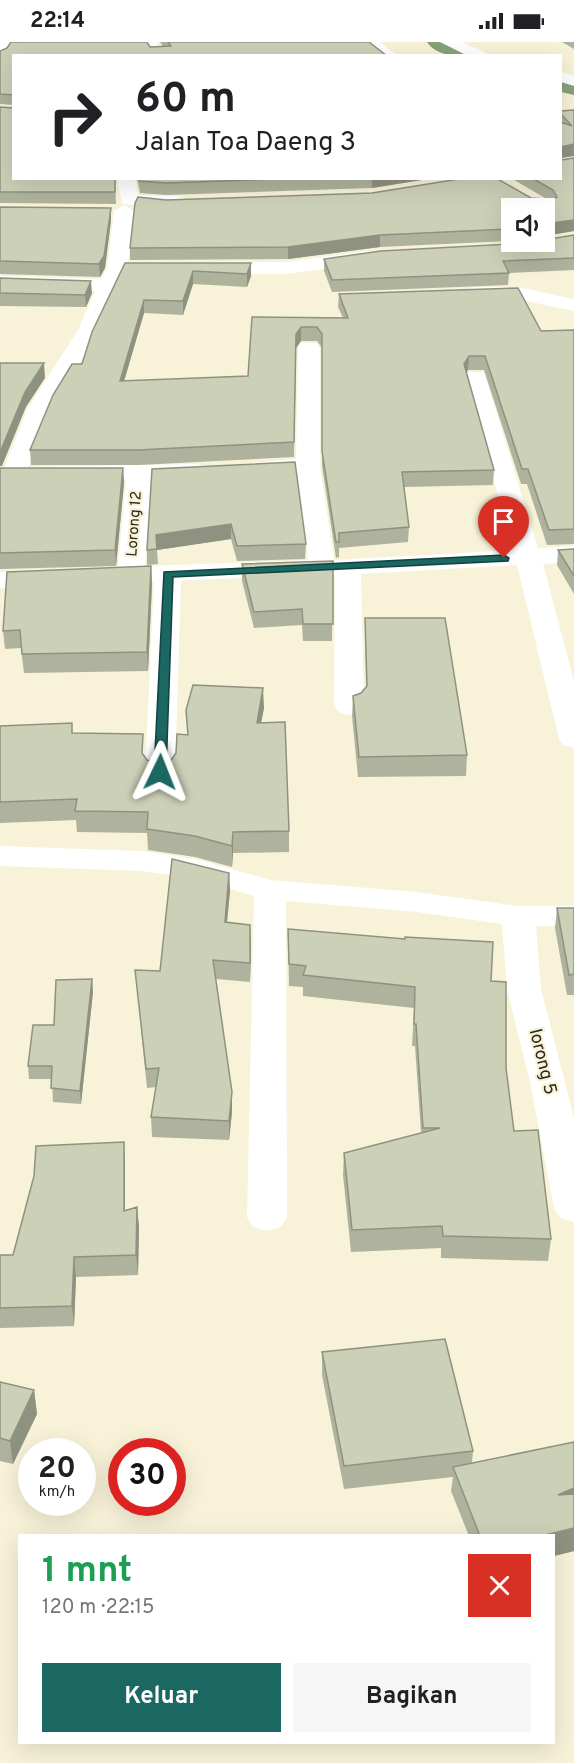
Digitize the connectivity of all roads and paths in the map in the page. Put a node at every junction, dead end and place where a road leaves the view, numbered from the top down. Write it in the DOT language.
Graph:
graph roads {
  1 [pos="3,42"];
  2 [pos="149,42"];
  3 [pos="371,42"];
  4 [pos="454,42"];
  5 [pos="482,51"];
  6 [pos="0,54"];
  7 [pos="159,54"];
  8 [pos="386,54"];
  9 [pos="126,180"];
  10 [pos="200,202"];
  11 [pos="120,208"];
  12 [pos="392,255"];
  13 [pos="112,277"];
  14 [pos="0,282"];
  15 [pos="452,294"];
  16 [pos="574,305"];
  17 [pos="309,348"];
  18 [pos="476,377"];
  19 [pos="308,466"];
  20 [pos="139,474"];
  21 [pos="7,475"];
  22 [pos="574,554"];
  23 [pos="526,557"];
  24 [pos="335,568"];
  25 [pos="131,574"];
  26 [pos="168,574"];
  27 [pos="0,580"];
  28 [pos="349,706"];
  29 [pos="574,739"];
  30 [pos="160,772"];
  31 [pos="0,856"];
  32 [pos="270,890"];
  33 [pos="519,916"];
  34 [pos="574,916"];
  35 [pos="574,1208"];
  36 [pos="267,1217"];
  1 -- 6 [label="street"];
  2 -- 7 [label="street"];
  3 -- 8 [label="street"];
  4 -- 5 [label="street"];
  9 -- 11 [label="street"];
  10 -- 11 [label="street"];
  11 -- 13 [label="street"];
  12 -- 13 [label="street"];
  13 -- 14 [label="street"];
  13 -- 21 [label="street"];
  15 -- 16 [label="street"];
  17 -- 19 [label="street"];
  18 -- 23 [label="street"];
  19 -- 20 [label="street"];
  19 -- 24 [label="street"];
  20 -- 21 [label="street"];
  20 -- 25 [label="street, Lorong 12"];
  22 -- 23 [label="street"];
  23 -- 24 [label="street"];
  23 -- 29 [label="street"];
  24 -- 26 [label="street"];
  24 -- 28 [label="street"];
  25 -- 26 [label="street"];
  25 -- 27 [label="street"];
  26 -- 30 [label="street"];
  31 -- 32 [label="street"];
  32 -- 33 [label="street"];
  32 -- 36 [label="street"];
  33 -- 34 [label="street"];
  33 -- 35 [label="street, lorong 5"];
}
